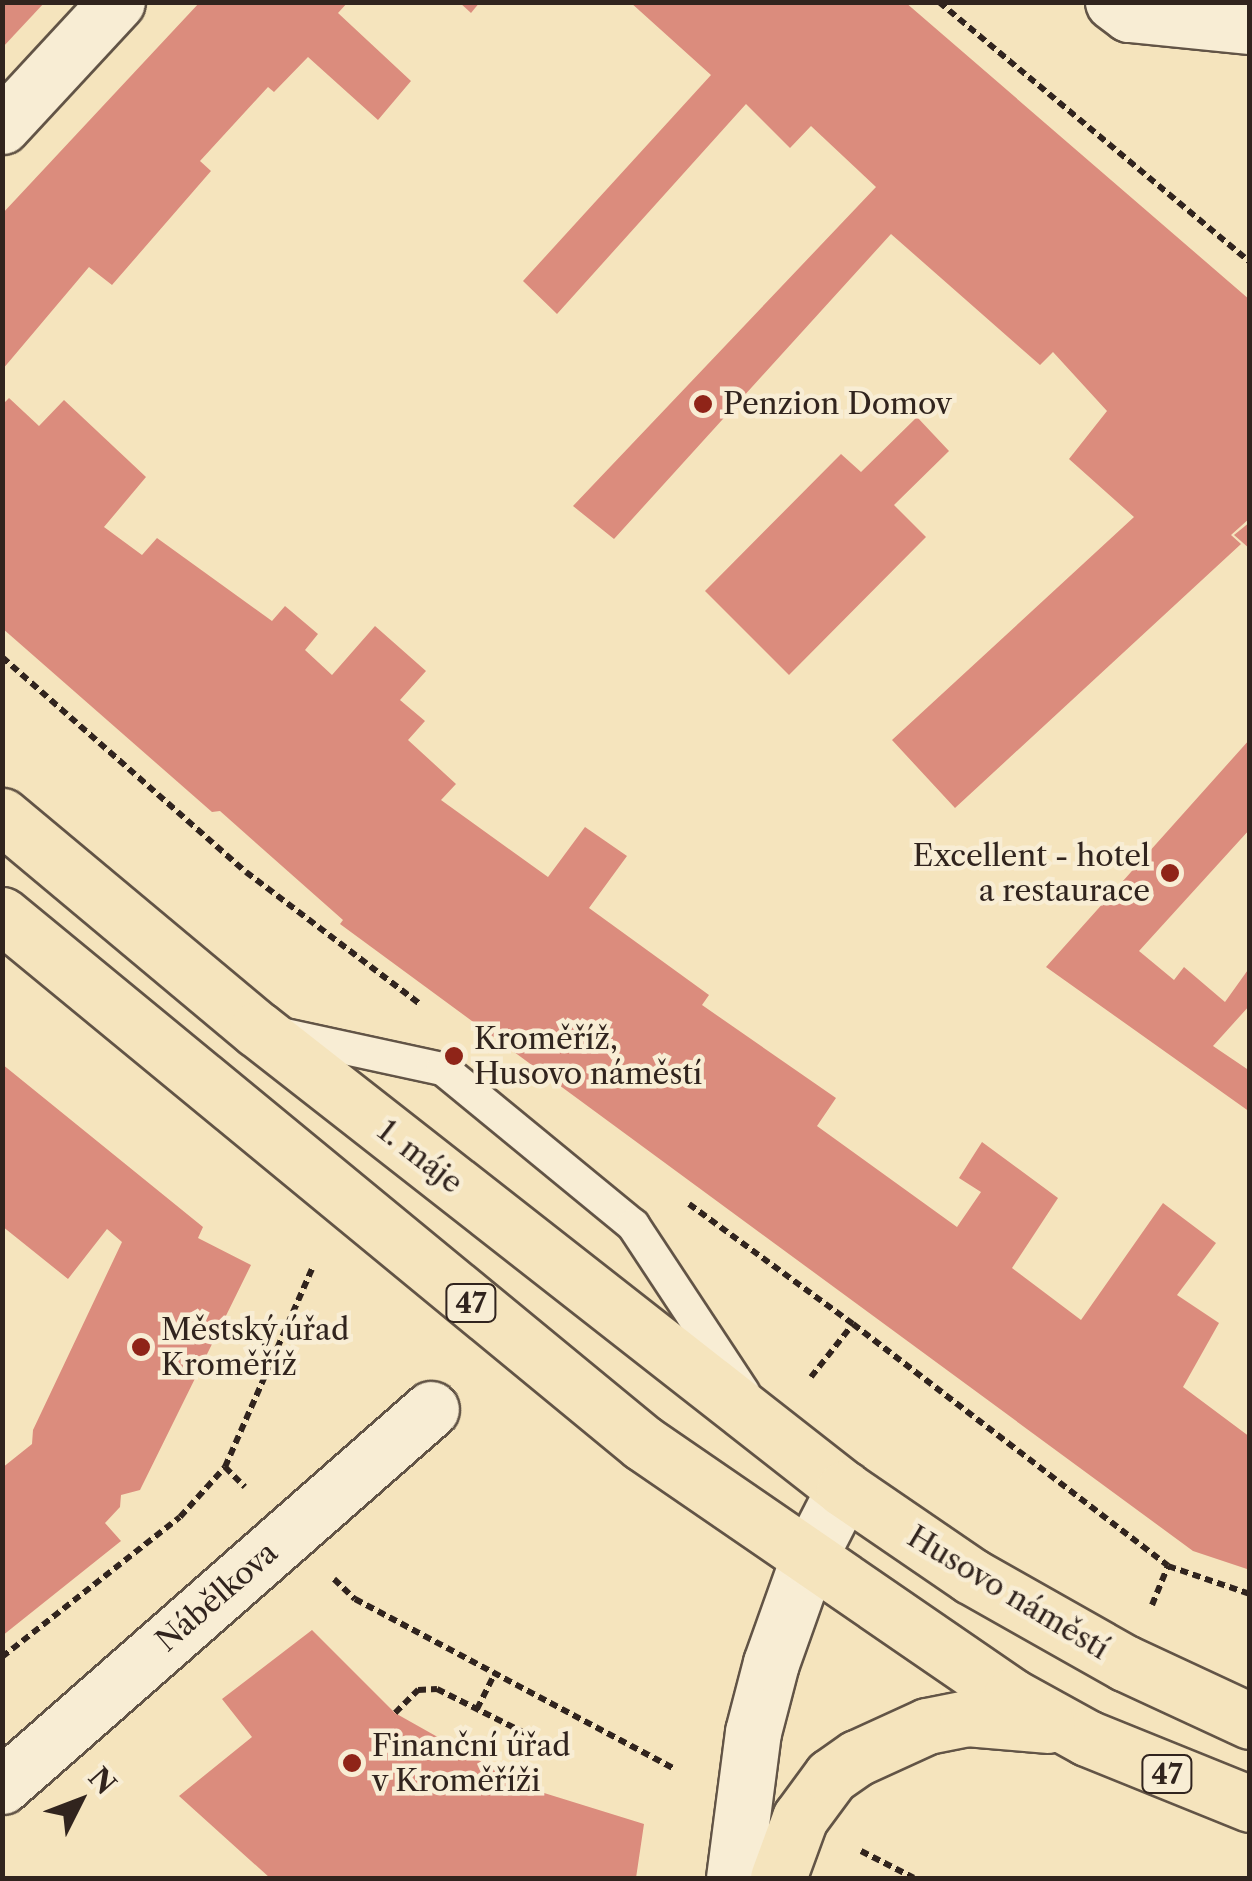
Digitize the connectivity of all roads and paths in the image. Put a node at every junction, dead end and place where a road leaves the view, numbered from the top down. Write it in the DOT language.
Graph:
graph roads {
  1 [pos="117,2"];
  2 [pos="939,2"];
  3 [pos="1113,2"];
  4 [pos="1250,26"];
  5 [pos="2,126"];
  6 [pos="1250,262"];
  7 [pos="2,657"];
  8 [pos="2,816"];
  9 [pos="2,915"];
  10 [pos="432,1013"];
  11 [pos="257,1029"];
  12 [pos="681,1198"];
  13 [pos="312,1269"];
  14 [pos="853,1324"];
  15 [pos="812,1376"];
  16 [pos="431,1409"];
  17 [pos="770,1433"];
  18 [pos="225,1467"];
  19 [pos="844,1489"];
  20 [pos="290,1533"];
  21 [pos="808,1559"];
  22 [pos="1168,1566"];
  23 [pos="1250,1594"];
  24 [pos="1149,1614"];
  25 [pos="2,1657"];
  26 [pos="495,1674"];
  27 [pos="477,1709"];
  28 [pos="395,1713"];
  29 [pos="1250,1722"];
  30 [pos="1087,1738"];
  31 [pos="673,1768"];
  32 [pos="2,1786"];
  33 [pos="528,1788"];
  34 [pos="1250,1804"];
  35 [pos="846,1844"];
  36 [pos="734,1878"];
  37 [pos="778,1878"];
  38 [pos="914,1878"];
  1 -- 5 [label="street"];
  2 -- 6 [label="path"];
  3 -- 4 [label="street"];
  7 -- 10 [label="path"];
  8 -- 11 [label="main road, 1. máje"];
  9 -- 21 [label="main road, 47"];
  11 -- 17 [label="main road, 1. máje"];
  11 -- 17 [label="lane"];
  12 -- 14 [label="path"];
  13 -- 18 [label="path"];
  14 -- 15 [label="path"];
  14 -- 22 [label="path"];
  16 -- 20 [label="street, Nábělkova"];
  17 -- 19 [label="main road, 1. máje"];
  18 -- 20 [label="path"];
  18 -- 25 [label="path"];
  19 -- 21 [label="street"];
  19 -- 29 [label="main road, Husovo náměstí"];
  20 -- 26 [label="path"];
  20 -- 32 [label="street, Nábělkova"];
  21 -- 30 [label="main road, 47"];
  21 -- 36 [label="street"];
  22 -- 23 [label="path"];
  22 -- 24 [label="path"];
  26 -- 27 [label="path"];
  26 -- 31 [label="path"];
  27 -- 28 [label="path"];
  27 -- 33 [label="path"];
  30 -- 34 [label="main road, 47"];
  30 -- 37 [label="main road"];
  35 -- 38 [label="path"];
}
